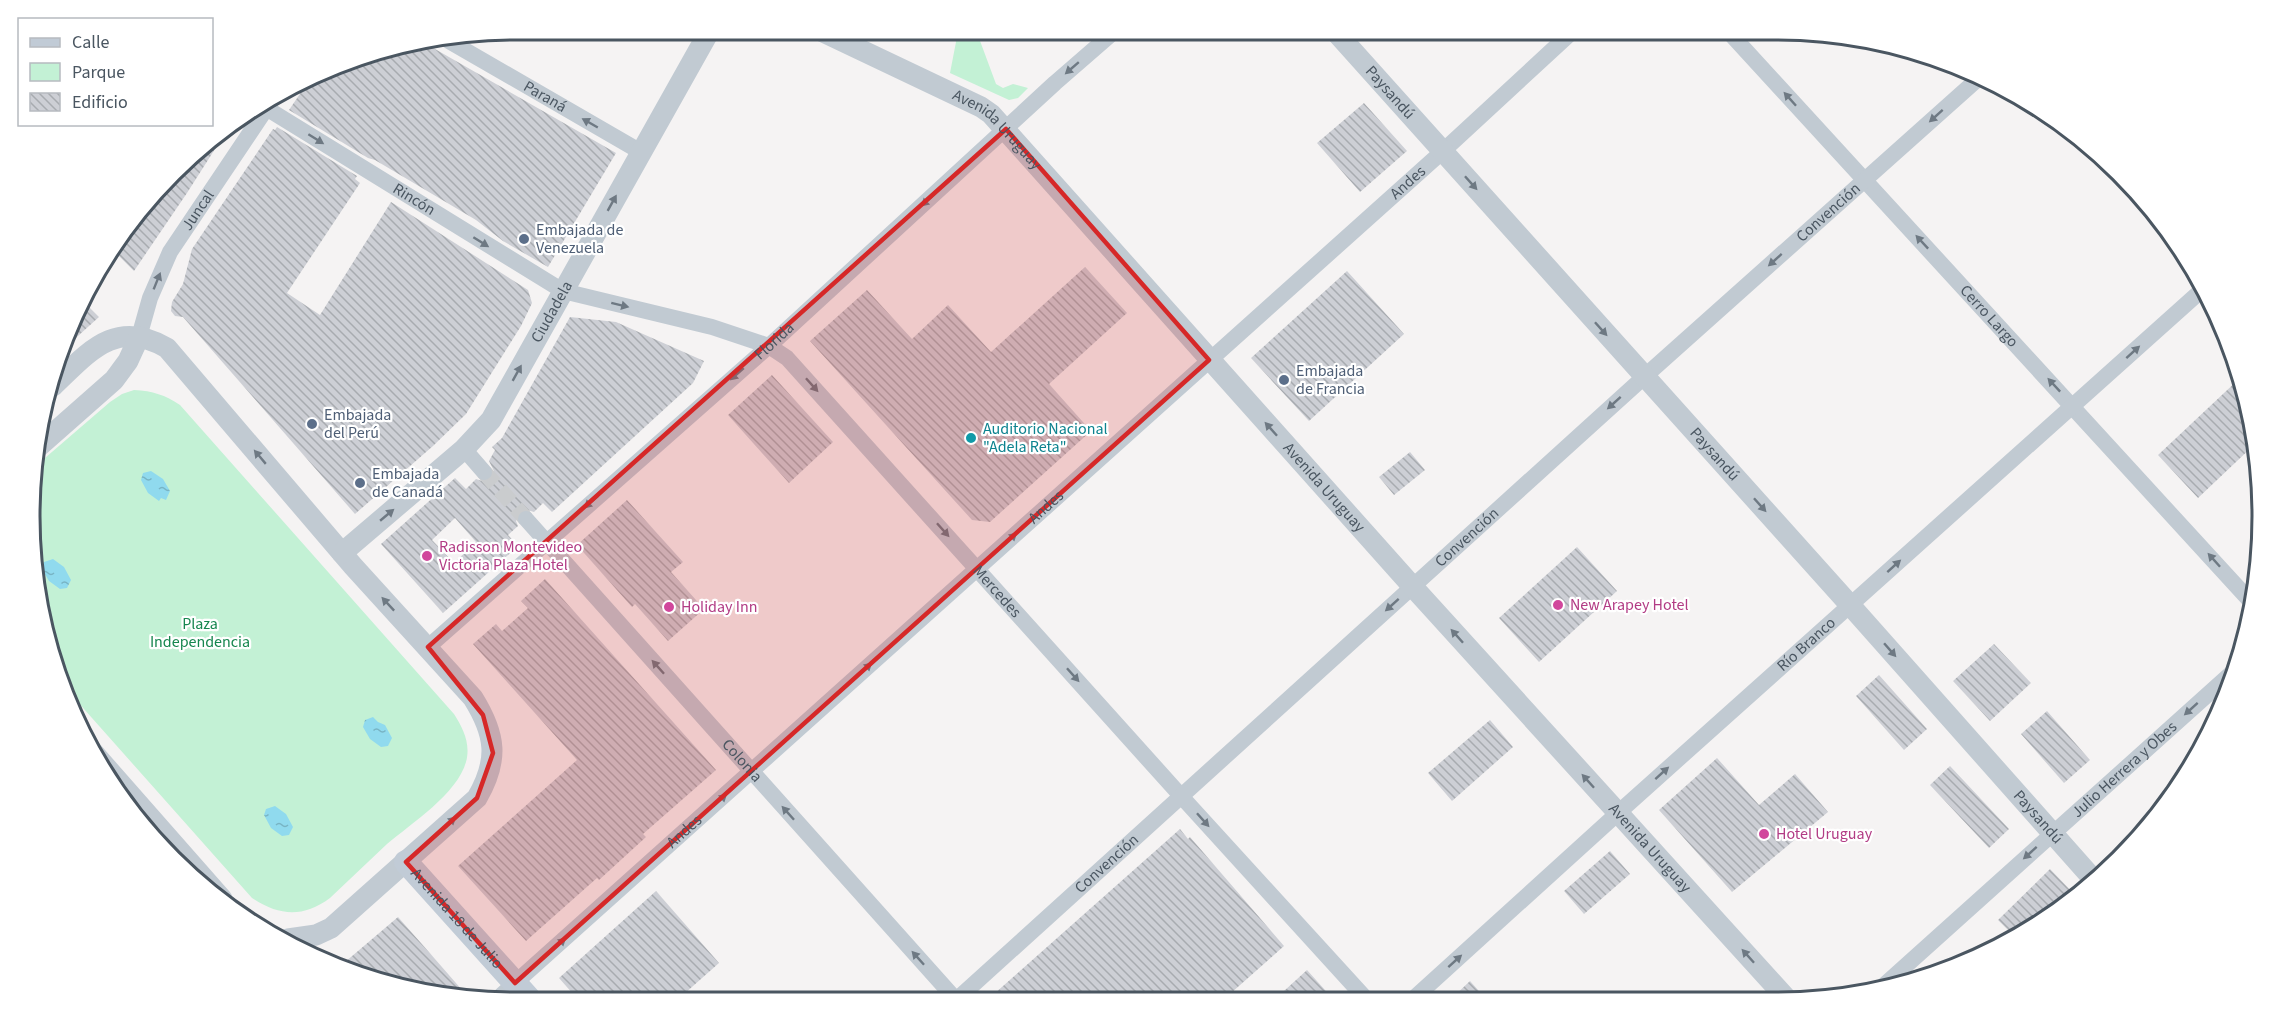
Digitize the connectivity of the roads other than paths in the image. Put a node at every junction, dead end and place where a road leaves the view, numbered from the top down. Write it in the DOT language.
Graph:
graph roads {
  1 [pos="704,40"];
  2 [pos="840,40"];
  3 [pos="1105,40"];
  4 [pos="1343,40"];
  5 [pos="1563,40"];
  6 [pos="1735,40"];
  7 [pos="456,45"];
  8 [pos="1972,84"];
  9 [pos="277,105"];
  10 [pos="262,114"];
  11 [pos="1006,129"];
  12 [pos="1443,151"];
  13 [pos="641,152"];
  14 [pos="1864,180"];
  15 [pos="563,291"];
  16 [pos="2196,295"];
  17 [pos="139,337"];
  18 [pos="769,346"];
  19 [pos="1209,360"];
  20 [pos="1644,377"];
  21 [pos="61,378"];
  22 [pos="2073,405"];
  23 [pos="47,439"];
  24 [pos="464,449"];
  25 [pos="484,472"];
  26 [pos="526,519"];
  27 [pos="546,541"];
  28 [pos="342,553"];
  29 [pos="977,568"];
  30 [pos="1413,586"];
  31 [pos="2244,595"];
  32 [pos="1850,605"];
  33 [pos="428,647"];
  34 [pos="2221,682"];
  35 [pos="751,772"];
  36 [pos="1181,796"];
  37 [pos="1618,813"];
  38 [pos="2052,834"];
  39 [pos="406,862"];
  40 [pos="2089,874"];
  41 [pos="296,938"];
  42 [pos="1893,977"];
  43 [pos="515,983"];
  44 [pos="505,992"];
  45 [pos="523,992"];
  46 [pos="948,992"];
  47 [pos="966,992"];
  48 [pos="1360,992"];
  49 [pos="1421,992"];
  50 [pos="1781,992"];
  1 -- 13 [label="street, Ciudadela"];
  2 -- 11 [label="street, Avenida Uruguay"];
  3 -- 11 [label="street, Florida, one-way"];
  4 -- 12 [label="street, Paysandú"];
  5 -- 12 [label="street, Andes"];
  14 -- 6 [label="street, Cerro Largo, one-way"];
  13 -- 7 [label="street, Paraná, one-way"];
  8 -- 14 [label="street, Convención, one-way"];
  9 -- 15 [label="street, Rincón, one-way"];
  17 -- 10 [label="street, Juncal, one-way"];
  11 -- 18 [label="street, Florida, one-way"];
  11 -- 19 [label="street, Avenida Uruguay"];
  12 -- 19 [label="street, Andes"];
  12 -- 20 [label="street, Paysandú, one-way"];
  15 -- 13 [label="street, Ciudadela, one-way"];
  14 -- 20 [label="street, Convención, one-way"];
  22 -- 14 [label="street, Cerro Largo, one-way"];
  15 -- 18 [label="street, Mercedes, one-way"];
  24 -- 15 [label="street, Ciudadela, one-way"];
  22 -- 16 [label="street, Río Branco, one-way"];
  17 -- 21 [label="street"];
  17 -- 23 [label="street, Juncal"];
  28 -- 17 [label="street, one-way"];
  18 -- 27 [label="street, Florida, one-way"];
  18 -- 29 [label="street, Mercedes, one-way"];
  29 -- 19 [label="street, Andes, one-way"];
  30 -- 19 [label="street, Avenida Uruguay, one-way"];
  20 -- 30 [label="street, Convención, one-way"];
  20 -- 32 [label="street, Paysandú, one-way"];
  31 -- 22 [label="street, Cerro Largo, one-way"];
  32 -- 22 [label="street, Río Branco, one-way"];
  24 -- 25 [label="street"];
  28 -- 24 [label="street, Ciudadela, one-way"];
  26 -- 27 [label="street, Colonia"];
  27 -- 33 [label="street, Florida"];
  35 -- 27 [label="street, Colonia, one-way"];
  33 -- 28 [label="street, one-way"];
  35 -- 29 [label="street, Andes, one-way"];
  29 -- 36 [label="street, Mercedes, one-way"];
  30 -- 36 [label="street, Convención, one-way"];
  37 -- 30 [label="street, Avenida Uruguay, one-way"];
  37 -- 32 [label="street, Río Branco, one-way"];
  32 -- 38 [label="street, Paysandú, one-way"];
  39 -- 33 [label="street, one-way"];
  34 -- 38 [label="street, Julio Herrera y Obes, one-way"];
  43 -- 35 [label="street, Andes, one-way"];
  46 -- 35 [label="street, Colonia, one-way"];
  36 -- 47 [label="street, Convención"];
  36 -- 48 [label="street, Mercedes, one-way"];
  49 -- 37 [label="street, Río Branco, one-way"];
  50 -- 37 [label="street, Avenida Uruguay, one-way"];
  38 -- 40 [label="street, Paysandú"];
  38 -- 42 [label="street, Julio Herrera y Obes, one-way"];
  39 -- 41 [label="street"];
  39 -- 43 [label="main road, Avenida 18 de Julio"];
  43 -- 44 [label="street, Andes"];
  43 -- 45 [label="main road, Avenida 18 de Julio"];
}
